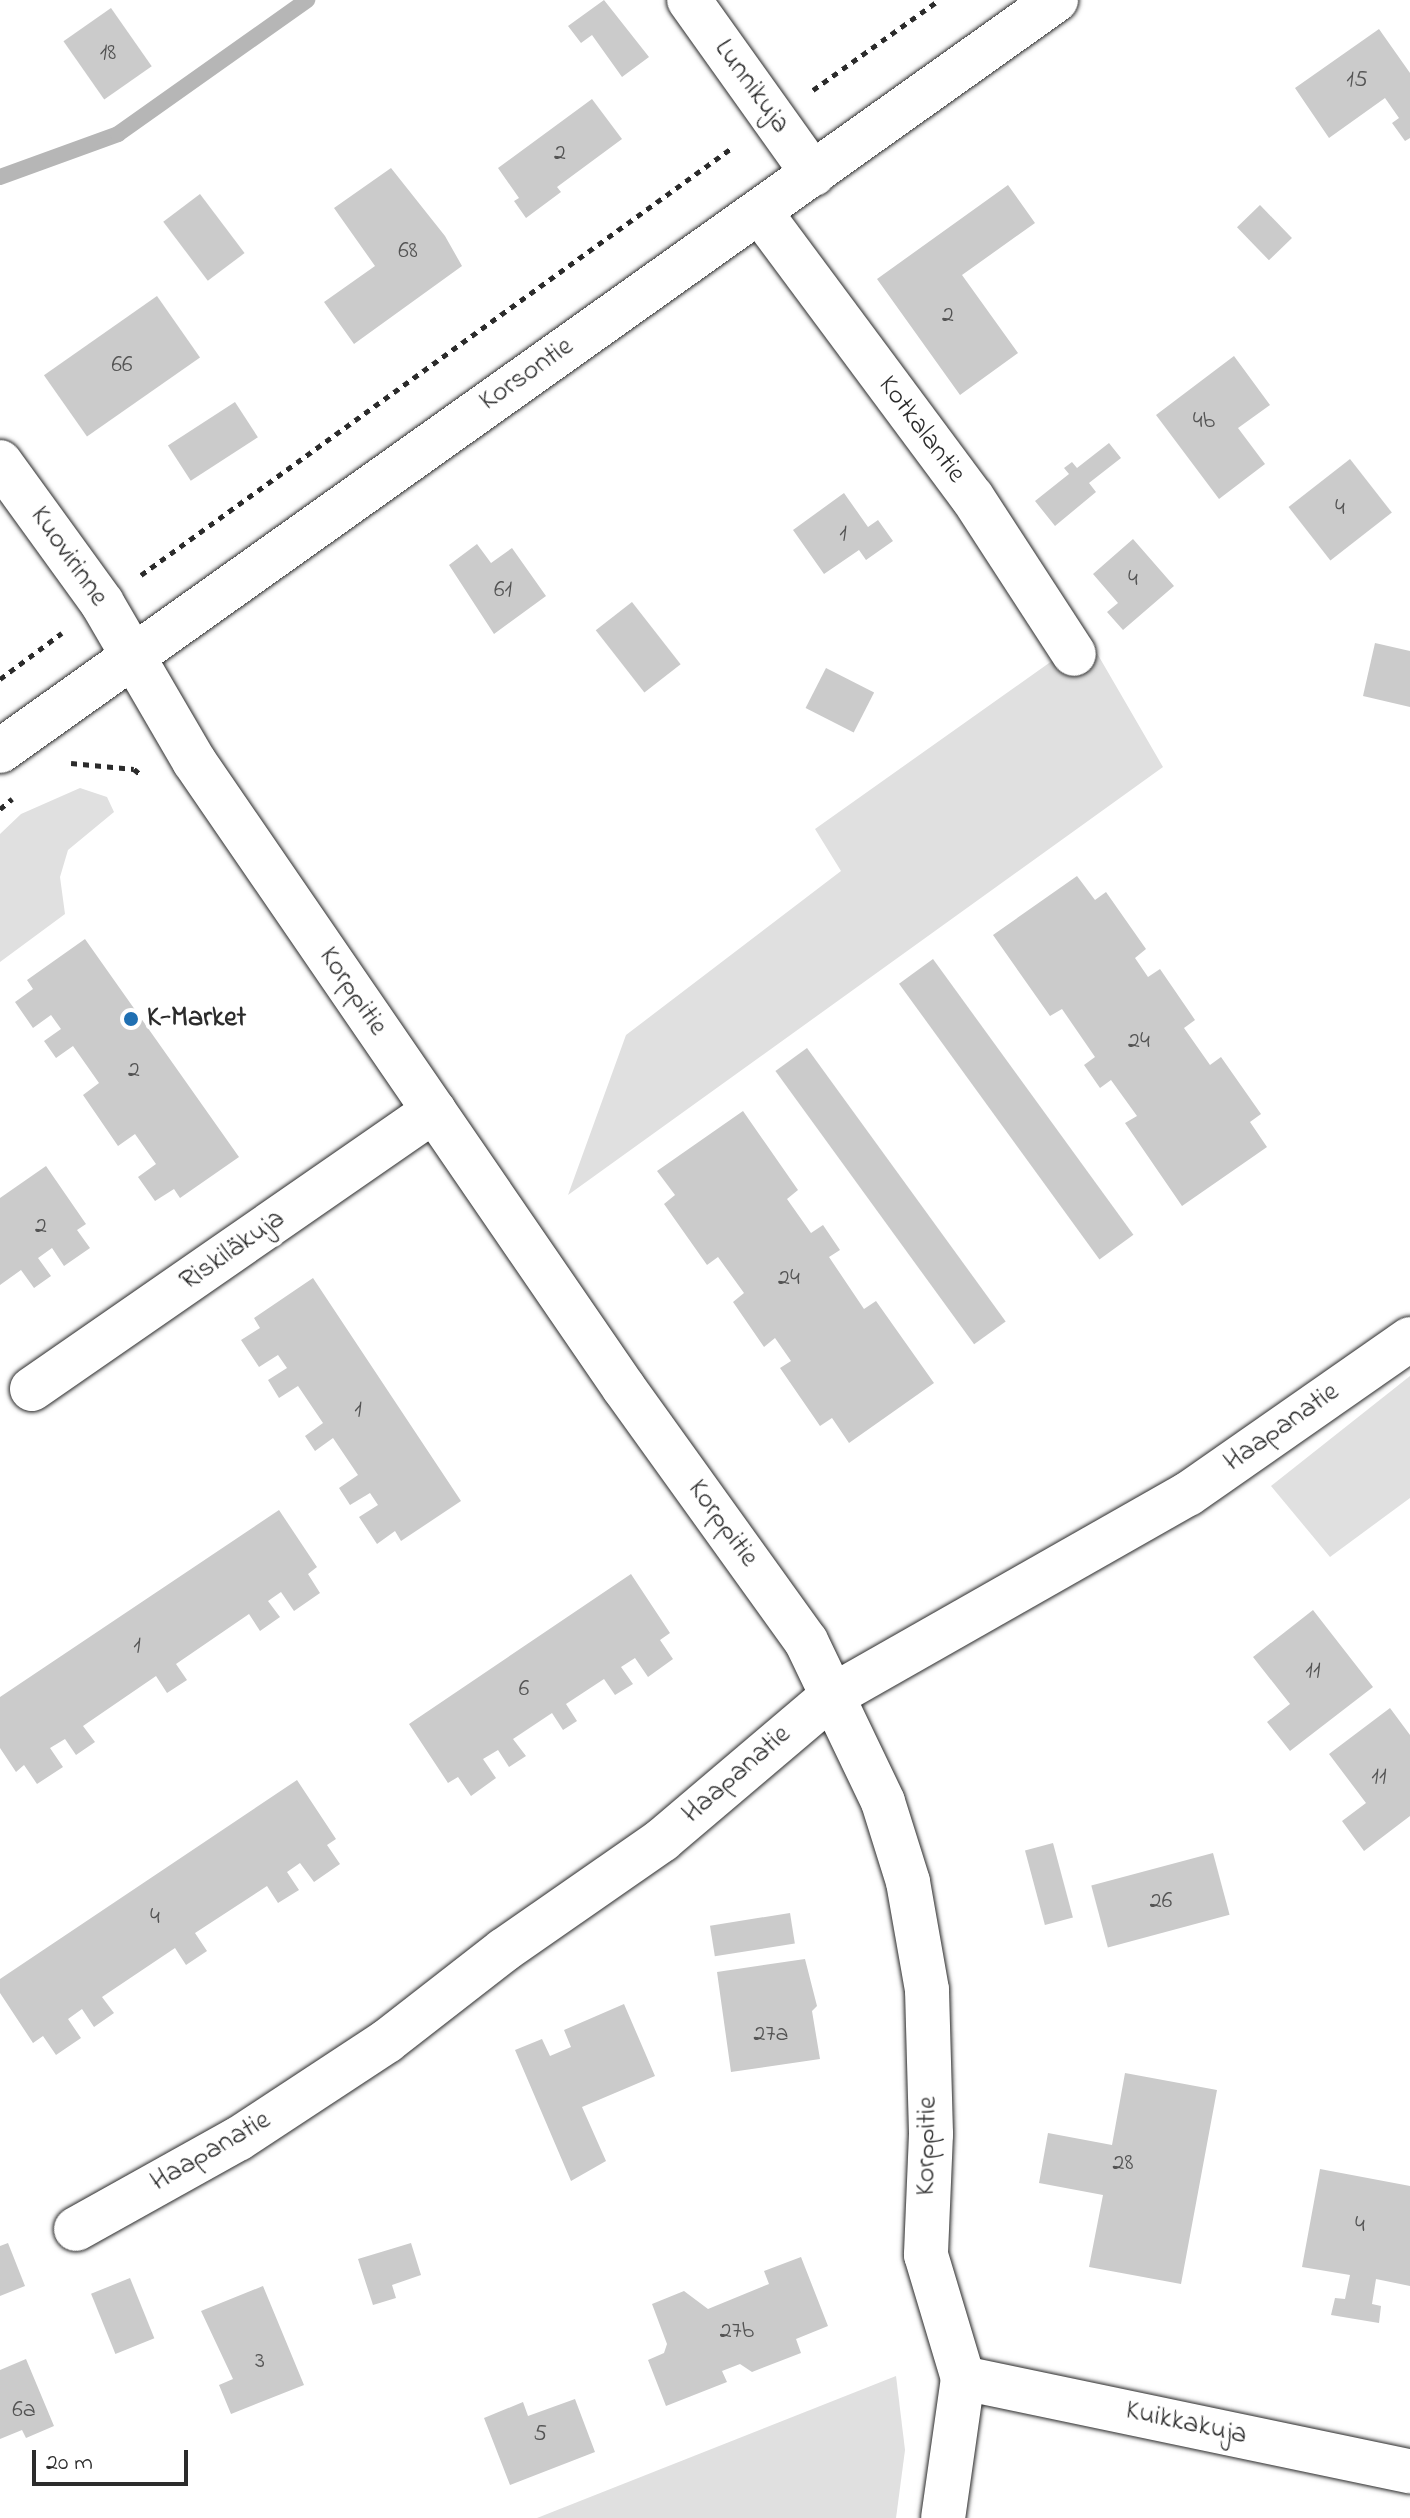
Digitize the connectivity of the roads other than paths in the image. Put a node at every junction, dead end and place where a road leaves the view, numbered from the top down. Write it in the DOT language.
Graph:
graph roads {
  1 [pos="689,0"];
  2 [pos="1056,0"];
  3 [pos="813,174"];
  4 [pos="760,212"];
  5 [pos="0,462"];
  6 [pos="1074,654"];
  7 [pos="130,655"];
  8 [pos="0,751"];
  9 [pos="434,1111"];
  10 [pos="1410,1339"];
  11 [pos="32,1389"];
  12 [pos="832,1696"];
  13 [pos="76,2229"];
  14 [pos="963,2378"];
  15 [pos="1410,2471"];
  16 [pos="943,2518"];
  1 -- 3 [label="street, Lunnikuja"];
  2 -- 3 [label="street, Korsontie"];
  3 -- 4 [label="street, Korsontie"];
  4 -- 6 [label="street, Kotkalantie"];
  4 -- 7 [label="street, Korsontie"];
  5 -- 7 [label="street, Kuovirinne"];
  7 -- 8 [label="street, Korsontie"];
  7 -- 9 [label="street, Korppitie"];
  9 -- 11 [label="street, Riskiläkuja"];
  9 -- 12 [label="street, Korppitie"];
  10 -- 12 [label="street, Haapanatie"];
  12 -- 13 [label="street, Haapanatie"];
  12 -- 14 [label="street, Korppitie"];
  14 -- 15 [label="street, Kuikkakuja"];
  14 -- 16 [label="street, Korppitie"];
}
